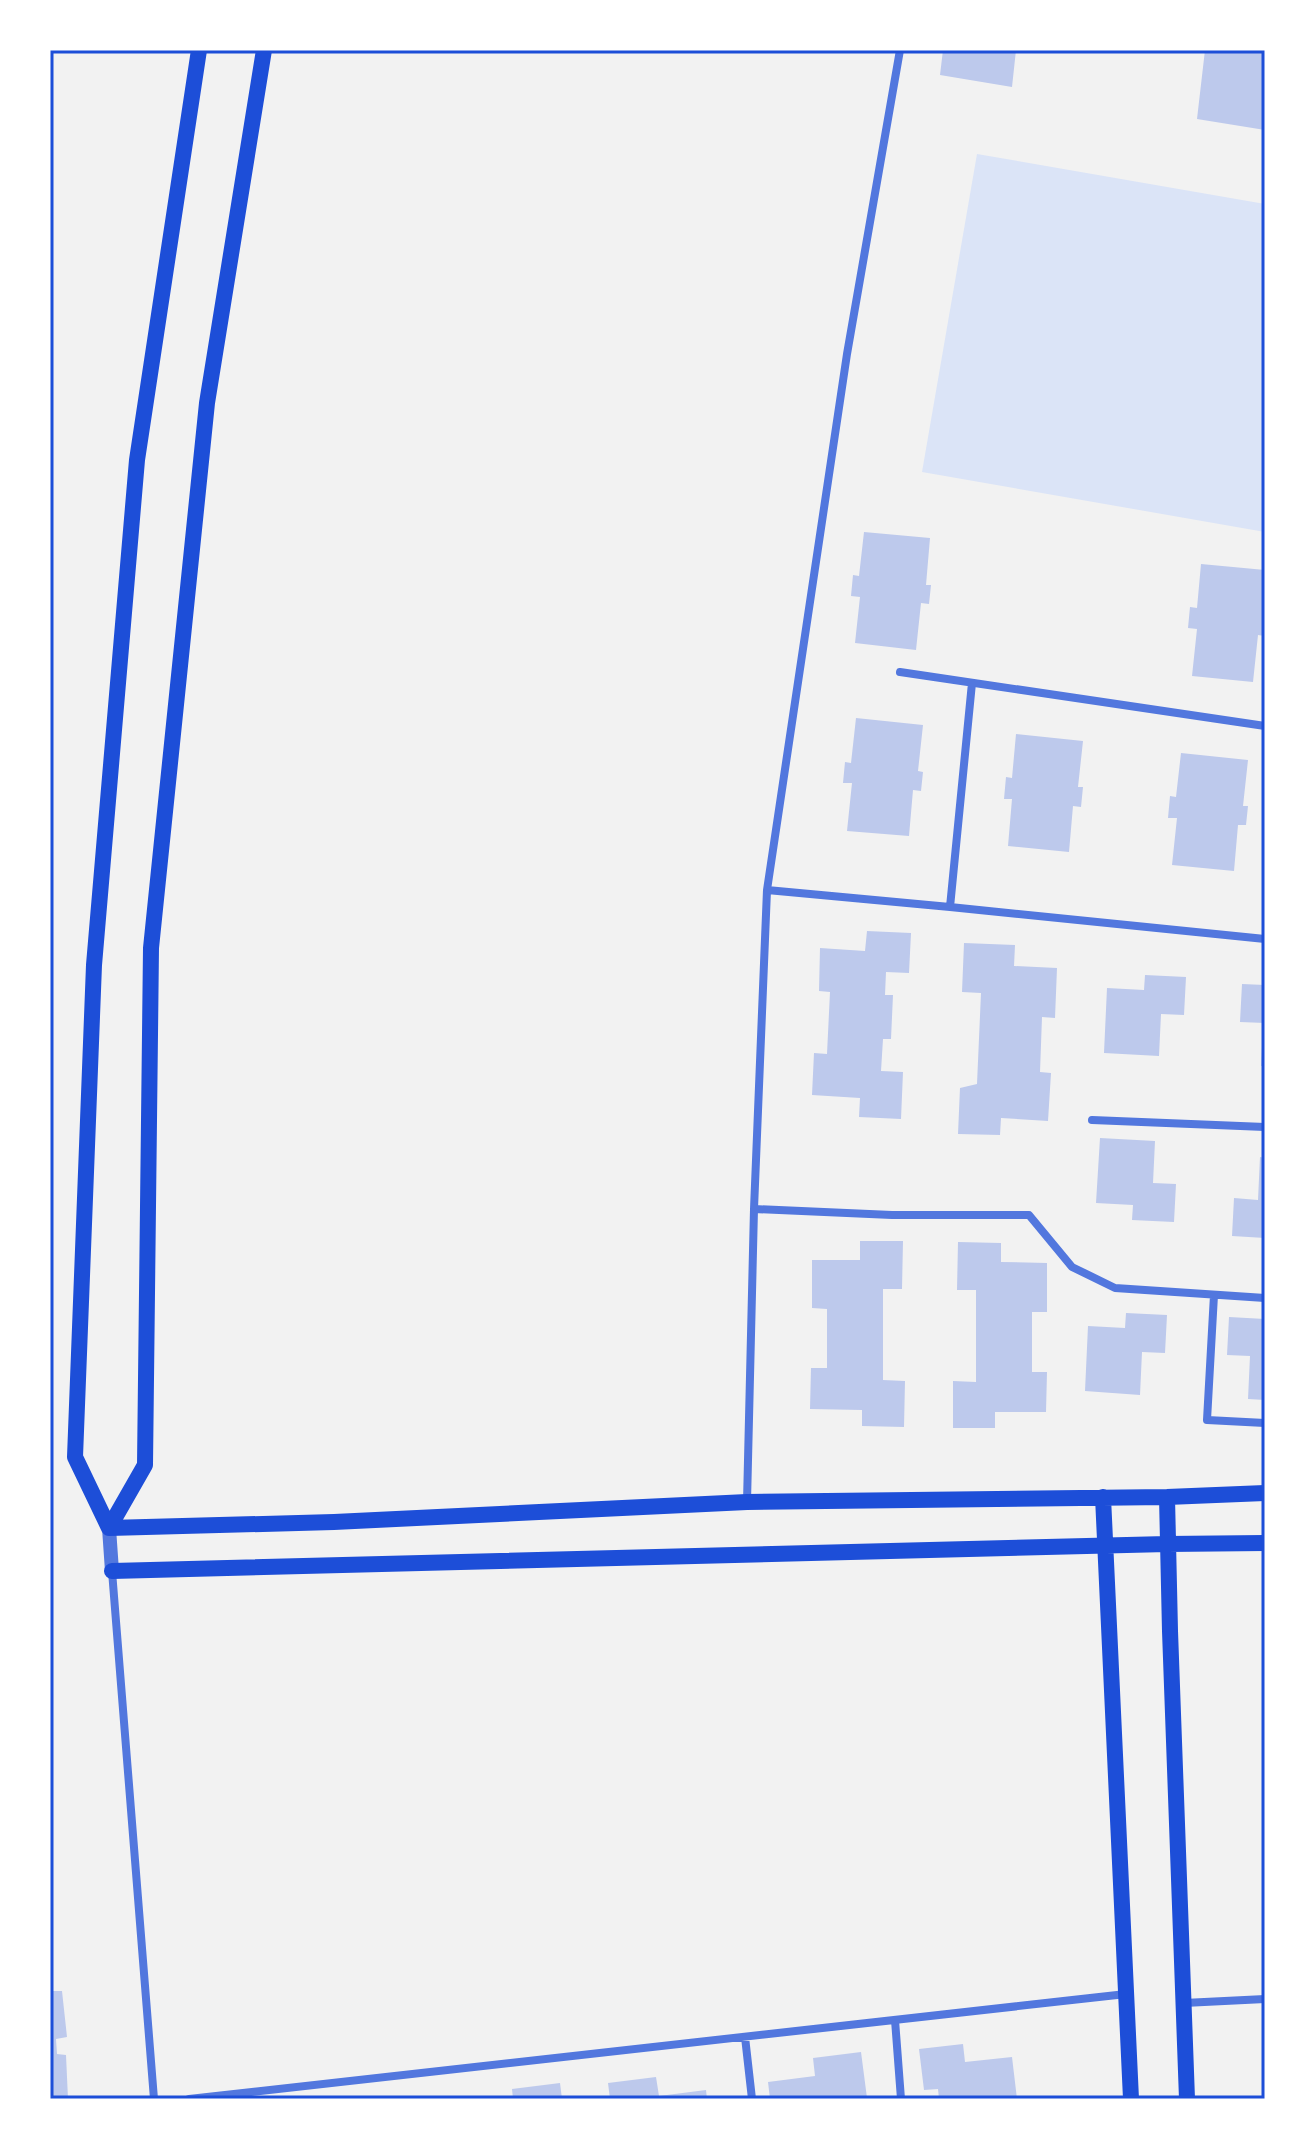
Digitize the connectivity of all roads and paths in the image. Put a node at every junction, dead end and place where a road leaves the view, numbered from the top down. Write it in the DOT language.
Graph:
graph roads {
  1 [pos="199,50"];
  2 [pos="264,50"];
  3 [pos="900,50"];
  4 [pos="900,672"];
  5 [pos="972,683"];
  6 [pos="1265,726"];
  7 [pos="767,890"];
  8 [pos="950,907"];
  9 [pos="1265,939"];
  10 [pos="1092,1120"];
  11 [pos="1265,1127"];
  12 [pos="754,1209"];
  13 [pos="1214,1295"];
  14 [pos="1265,1298"];
  15 [pos="1265,1423"];
  16 [pos="1265,1493"];
  17 [pos="1103,1497"];
  18 [pos="1167,1497"];
  19 [pos="747,1502"];
  20 [pos="109,1528"];
  21 [pos="1265,1543"];
  22 [pos="1167,1544"];
  23 [pos="1104,1547"];
  24 [pos="112,1571"];
  25 [pos="1127,1994"];
  26 [pos="1265,1999"];
  27 [pos="1184,2003"];
  28 [pos="895,2020"];
  29 [pos="745,2037"];
  30 [pos="154,2099"];
  31 [pos="189,2099"];
  32 [pos="752,2099"];
  33 [pos="901,2099"];
  34 [pos="1131,2099"];
  35 [pos="1187,2099"];
  1 -- 20 [label="main road"];
  2 -- 20 [label="main road"];
  3 -- 7 [label="street"];
  4 -- 5 [label="street"];
  5 -- 6 [label="street"];
  5 -- 8 [label="street"];
  7 -- 8 [label="street"];
  7 -- 12 [label="street"];
  8 -- 9 [label="street"];
  10 -- 11 [label="street"];
  12 -- 13 [label="street"];
  12 -- 19 [label="street"];
  13 -- 14 [label="street"];
  13 -- 15 [label="street"];
  16 -- 18 [label="main road"];
  17 -- 18 [label="main road"];
  17 -- 19 [label="main road"];
  17 -- 23 [label="main road"];
  18 -- 22 [label="main road"];
  19 -- 20 [label="main road"];
  20 -- 24 [label="street"];
  21 -- 22 [label="main road"];
  22 -- 23 [label="main road"];
  22 -- 27 [label="main road"];
  23 -- 24 [label="main road"];
  23 -- 25 [label="main road"];
  24 -- 30 [label="street"];
  25 -- 28 [label="street"];
  25 -- 34 [label="main road"];
  26 -- 27 [label="street"];
  27 -- 35 [label="main road"];
  28 -- 29 [label="street"];
  28 -- 33 [label="street"];
  29 -- 31 [label="street"];
  29 -- 32 [label="street"];
}
